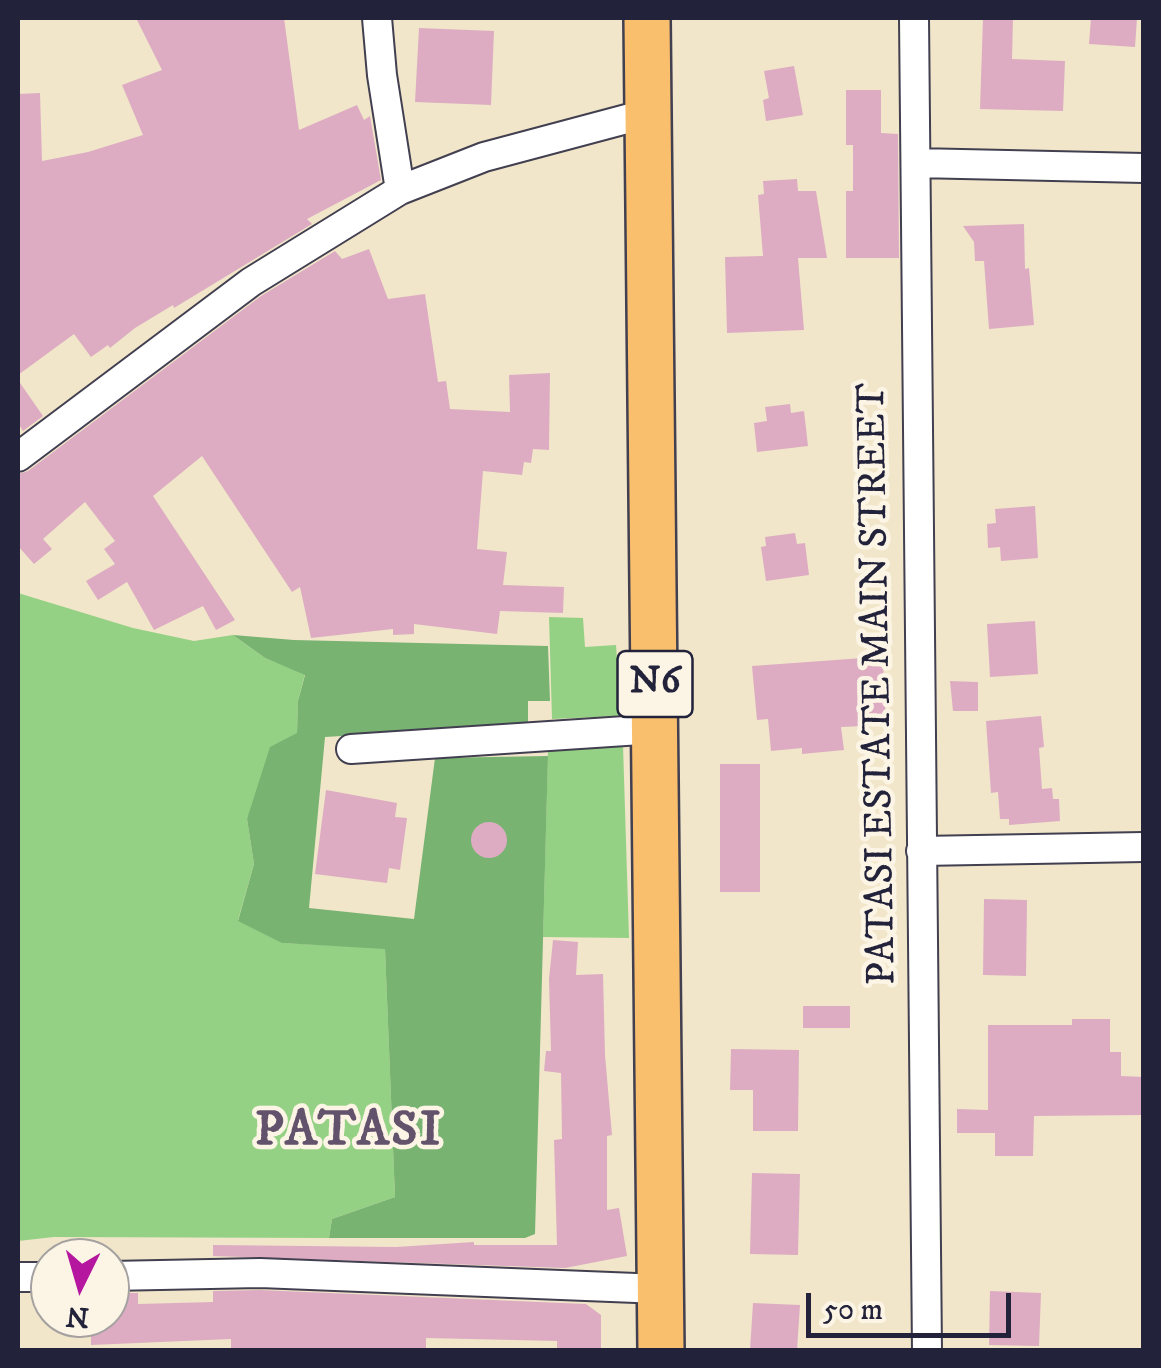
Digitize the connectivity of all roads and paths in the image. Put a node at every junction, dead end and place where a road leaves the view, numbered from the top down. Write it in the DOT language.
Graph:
graph roads {
  1 [pos="377,18"];
  2 [pos="647,18"];
  3 [pos="914,18"];
  4 [pos="649,113"];
  5 [pos="916,163"];
  6 [pos="1144,168"];
  7 [pos="400,190"];
  8 [pos="18,457"];
  9 [pos="656,729"];
  10 [pos="351,749"];
  11 [pos="1144,847"];
  12 [pos="922,851"];
  13 [pos="130,1276"];
  14 [pos="661,1290"];
  15 [pos="661,1350"];
  16 [pos="927,1350"];
  1 -- 7 [label="street"];
  2 -- 4 [label="highway, N6"];
  3 -- 5 [label="street, PATASI ESTATE MAIN STREET"];
  4 -- 7 [label="street"];
  4 -- 9 [label="highway, N6"];
  5 -- 6 [label="street"];
  5 -- 12 [label="street, PATASI ESTATE MAIN STREET"];
  7 -- 8 [label="street"];
  9 -- 10 [label="street"];
  9 -- 14 [label="highway, N6"];
  11 -- 12 [label="street"];
  12 -- 16 [label="street, PATASI ESTATE MAIN STREET"];
  13 -- 14 [label="street"];
  14 -- 15 [label="highway, N6"];
}
